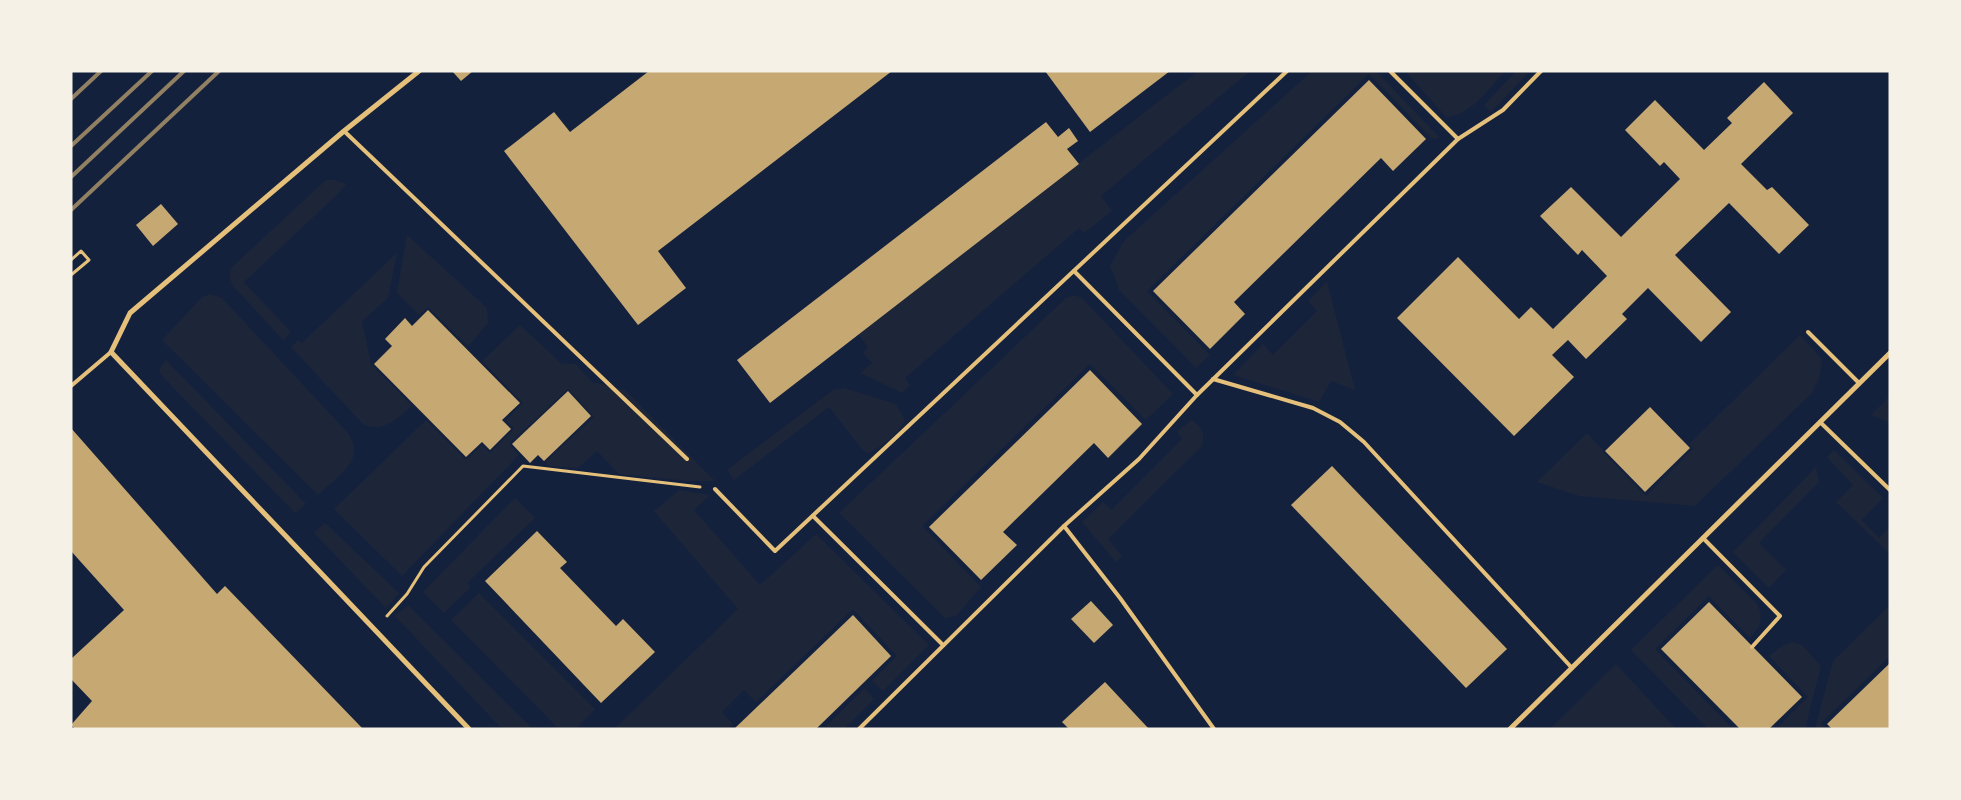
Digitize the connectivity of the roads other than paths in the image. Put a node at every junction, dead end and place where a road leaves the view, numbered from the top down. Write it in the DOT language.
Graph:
graph roads {
  1 [pos="419,71"];
  2 [pos="1287,71"];
  3 [pos="1390,71"];
  4 [pos="1541,71"];
  5 [pos="344,131"];
  6 [pos="1458,139"];
  7 [pos="1074,271"];
  8 [pos="1808,332"];
  9 [pos="111,352"];
  10 [pos="1890,353"];
  11 [pos="1213,378"];
  12 [pos="1859,383"];
  13 [pos="71,386"];
  14 [pos="1197,395"];
  15 [pos="1820,422"];
  16 [pos="686,459"];
  17 [pos="715,489"];
  18 [pos="1890,490"];
  19 [pos="813,516"];
  20 [pos="1064,526"];
  21 [pos="1703,538"];
  22 [pos="942,644"];
  23 [pos="1752,647"];
  24 [pos="1572,668"];
  25 [pos="468,729"];
  26 [pos="859,729"];
  27 [pos="1214,729"];
  28 [pos="1510,729"];
  1 -- 5 [label="street"];
  2 -- 7 [label="lane"];
  3 -- 6 [label="lane"];
  4 -- 6 [label="lane"];
  5 -- 9 [label="street"];
  5 -- 16 [label="lane"];
  6 -- 11 [label="lane"];
  7 -- 14 [label="lane"];
  7 -- 19 [label="lane"];
  8 -- 12 [label="lane"];
  9 -- 13 [label="lane"];
  9 -- 25 [label="street"];
  10 -- 12 [label="street"];
  11 -- 14 [label="lane"];
  11 -- 24 [label="lane"];
  12 -- 15 [label="street"];
  14 -- 20 [label="lane"];
  15 -- 18 [label="lane"];
  15 -- 21 [label="street"];
  17 -- 19 [label="lane"];
  19 -- 22 [label="lane"];
  20 -- 22 [label="lane"];
  20 -- 27 [label="lane"];
  21 -- 23 [label="lane"];
  21 -- 24 [label="street"];
  22 -- 26 [label="lane"];
  24 -- 28 [label="street"];
}
